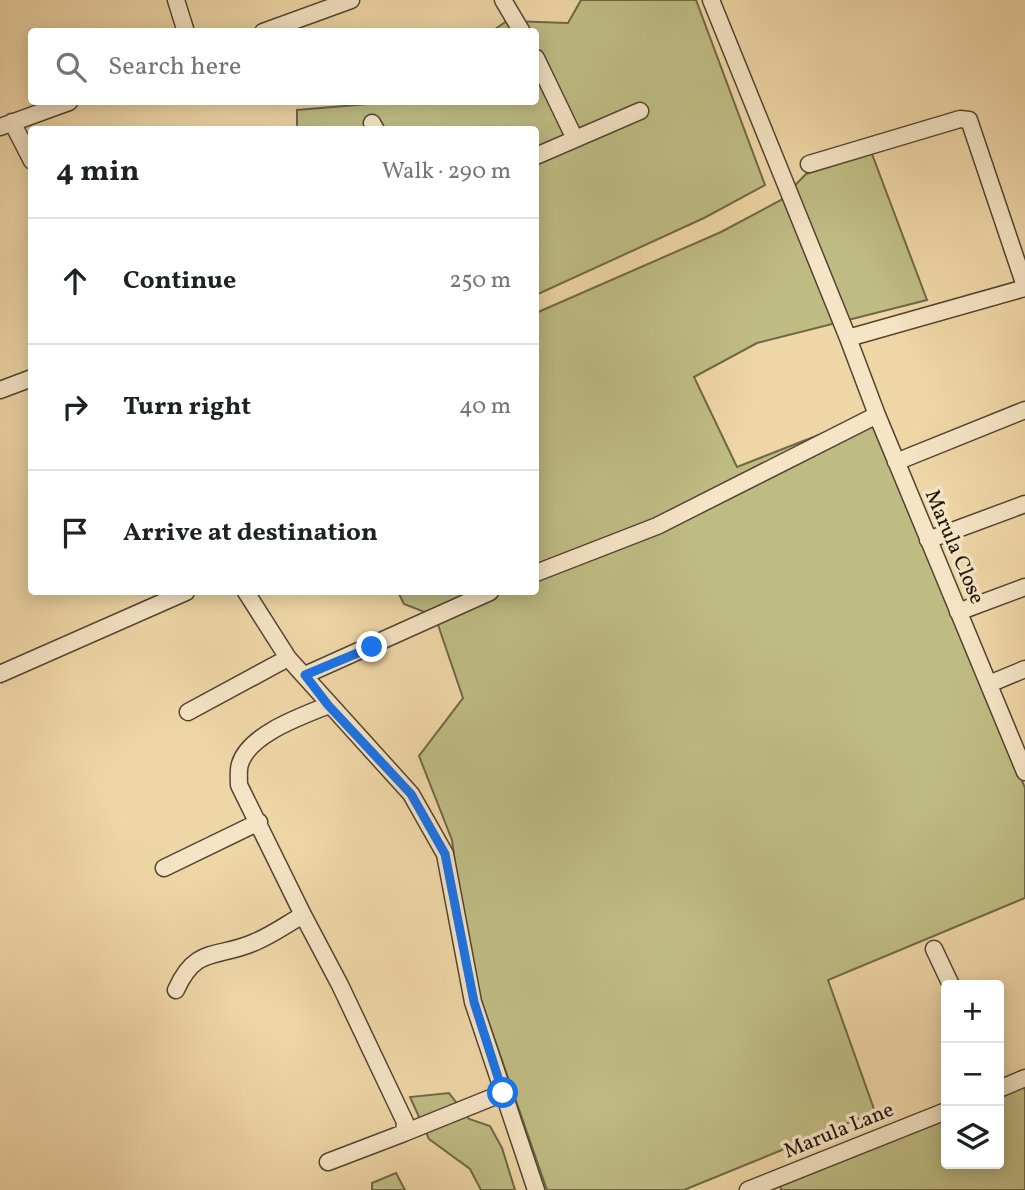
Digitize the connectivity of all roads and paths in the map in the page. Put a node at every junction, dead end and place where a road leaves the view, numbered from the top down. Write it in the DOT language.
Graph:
graph roads {
  1 [pos="176,0"];
  2 [pos="351,0"];
  3 [pos="503,0"];
  4 [pos="711,0"];
  5 [pos="185,28"];
  6 [pos="274,28"];
  7 [pos="520,28"];
  8 [pos="539,64"];
  9 [pos="60,105"];
  10 [pos="640,111"];
  11 [pos="6,124"];
  12 [pos="575,139"];
  13 [pos="28,155"];
  14 [pos="539,155"];
  15 [pos="808,164"];
  16 [pos="1025,287"];
  17 [pos="848,338"];
  18 [pos="28,380"];
  19 [pos="0,390"];
  20 [pos="1025,410"];
  21 [pos="877,415"];
  22 [pos="896,462"];
  23 [pos="1025,504"];
  24 [pos="928,540"];
  25 [pos="539,572"];
  26 [pos="1025,587"];
  27 [pos="179,595"];
  28 [pos="248,595"];
  29 [pos="483,595"];
  30 [pos="958,612"];
  31 [pos="288,657"];
  32 [pos="1025,670"];
  33 [pos="0,674"];
  34 [pos="305,675"];
  35 [pos="989,684"];
  36 [pos="328,705"];
  37 [pos="188,712"];
  38 [pos="1025,772"];
  39 [pos="258,822"];
  40 [pos="164,868"];
  41 [pos="303,915"];
  42 [pos="934,949"];
  43 [pos="949,980"];
  44 [pos="176,990"];
  45 [pos="1025,1078"];
  46 [pos="1004,1087"];
  47 [pos="503,1093"];
  48 [pos="941,1113"];
  49 [pos="404,1133"];
  50 [pos="328,1162"];
  51 [pos="753,1189"];
  52 [pos="536,1190"];
  1 -- 5 [label="street"];
  2 -- 6 [label="street"];
  3 -- 7 [label="street"];
  4 -- 17 [label="street, Marula Close"];
  8 -- 12 [label="street"];
  9 -- 11 [label="street"];
  10 -- 12 [label="street"];
  11 -- 13 [label="street"];
  12 -- 14 [label="street"];
  15 -- 16 [label="street"];
  16 -- 17 [label="street"];
  17 -- 21 [label="street, Marula Close"];
  18 -- 19 [label="street"];
  20 -- 22 [label="street"];
  21 -- 22 [label="street, Marula Close"];
  21 -- 25 [label="street"];
  22 -- 24 [label="street, Marula Close"];
  23 -- 24 [label="street"];
  24 -- 30 [label="street, Marula Close"];
  26 -- 30 [label="street"];
  27 -- 33 [label="street"];
  28 -- 31 [label="street"];
  29 -- 34 [label="street"];
  30 -- 35 [label="street, Marula Close"];
  31 -- 34 [label="street"];
  31 -- 37 [label="street"];
  32 -- 35 [label="street"];
  34 -- 36 [label="street"];
  35 -- 38 [label="street, Marula Close"];
  36 -- 39 [label="street"];
  36 -- 47 [label="street"];
  39 -- 40 [label="street"];
  39 -- 41 [label="street"];
  41 -- 44 [label="street"];
  41 -- 49 [label="street"];
  42 -- 43 [label="street"];
  45 -- 46 [label="street"];
  47 -- 49 [label="street"];
  47 -- 52 [label="street"];
  48 -- 51 [label="street, Marula Lane"];
  49 -- 50 [label="street"];
}
